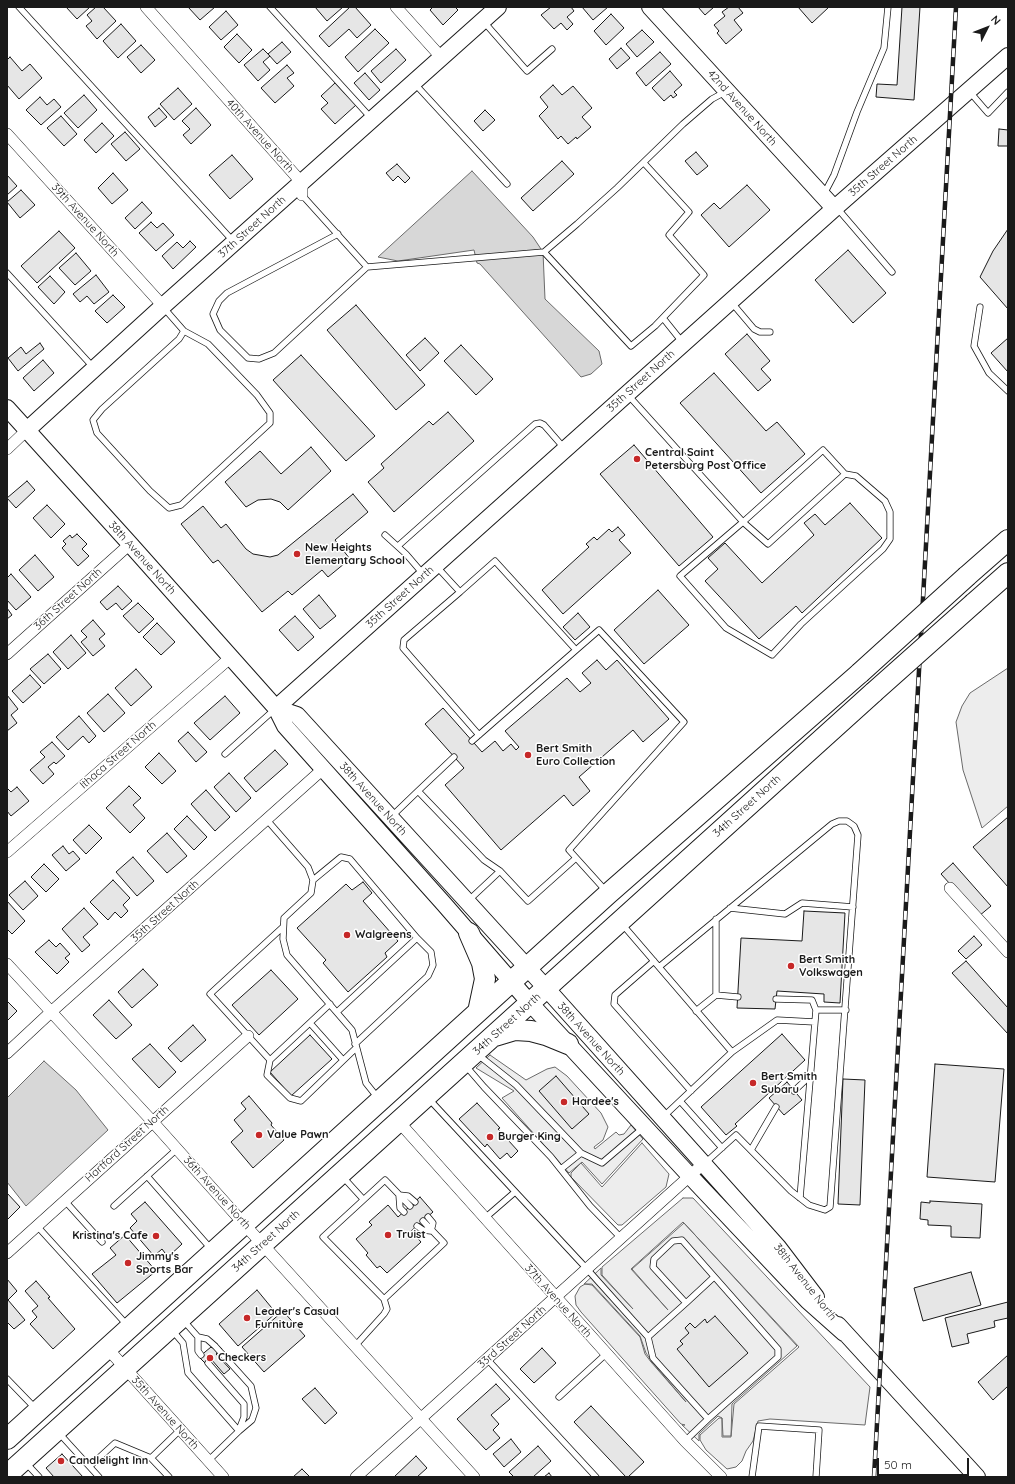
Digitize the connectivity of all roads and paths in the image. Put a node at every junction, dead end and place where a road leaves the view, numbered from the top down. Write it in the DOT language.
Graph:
graph roads {
  1 [pos="19,7"];
  2 [pos="146,7"];
  3 [pos="270,7"];
  4 [pos="396,7"];
  5 [pos="498,7"];
  6 [pos="650,7"];
  7 [pos="888,7"];
  8 [pos="482,21"];
  9 [pos="552,49"];
  10 [pos="1008,56"];
  11 [pos="441,57"];
  12 [pos="413,82"];
  13 [pos="727,91"];
  14 [pos="969,91"];
  15 [pos="1008,92"];
  16 [pos="372,120"];
  17 [pos="7,134"];
  18 [pos="644,163"];
  19 [pos="508,184"];
  20 [pos="302,189"];
  21 [pos="823,196"];
  22 [pos="835,207"];
  23 [pos="338,234"];
  24 [pos="234,243"];
  25 [pos="544,252"];
  26 [pos="367,267"];
  27 [pos="892,272"];
  28 [pos="7,273"];
  29 [pos="730,301"];
  30 [pos="163,306"];
  31 [pos="980,307"];
  32 [pos="663,318"];
  33 [pos="184,331"];
  34 [pos="770,332"];
  35 [pos="684,343"];
  36 [pos="94,369"];
  37 [pos="1008,391"];
  38 [pos="627,394"];
  39 [pos="7,408"];
  40 [pos="28,430"];
  41 [pos="7,449"];
  42 [pos="565,449"];
  43 [pos="845,474"];
  44 [pos="743,522"];
  45 [pos="385,535"];
  46 [pos="1008,540"];
  47 [pos="130,544"];
  48 [pos="398,546"];
  49 [pos="430,570"];
  50 [pos="1008,573"];
  51 [pos="460,592"];
  52 [pos="576,650"];
  53 [pos="7,654"];
  54 [pos="230,658"];
  55 [pos="276,708"];
  56 [pos="479,736"];
  57 [pos="472,741"];
  58 [pos="226,754"];
  59 [pos="454,757"];
  60 [pos="330,763"];
  61 [pos="418,791"];
  62 [pos="391,818"];
  63 [pos="267,820"];
  64 [pos="7,852"];
  65 [pos="576,858"];
  66 [pos="500,871"];
  67 [pos="313,880"];
  68 [pos="950,888"];
  69 [pos="608,894"];
  70 [pos="466,902"];
  71 [pos="853,907"];
  72 [pos="730,908"];
  73 [pos="716,919"];
  74 [pos="620,921"];
  75 [pos="284,927"];
  76 [pos="469,933"];
  77 [pos="417,938"];
  78 [pos="1008,952"];
  79 [pos="654,961"];
  80 [pos="7,964"];
  81 [pos="659,967"];
  82 [pos="526,968"];
  83 [pos="511,982"];
  84 [pos="546,988"];
  85 [pos="716,995"];
  86 [pos="738,997"];
  87 [pos="776,999"];
  88 [pos="530,1003"];
  89 [pos="330,1004"];
  90 [pos="816,1010"];
  91 [pos="846,1010"];
  92 [pos="696,1011"];
  93 [pos="51,1012"];
  94 [pos="337,1012"];
  95 [pos="478,1012"];
  96 [pos="310,1022"];
  97 [pos="815,1022"];
  98 [pos="248,1036"];
  99 [pos="493,1036"];
  100 [pos="568,1044"];
  101 [pos="356,1046"];
  102 [pos="732,1052"];
  103 [pos="7,1053"];
  104 [pos="469,1058"];
  105 [pos="270,1060"];
  106 [pos="343,1060"];
  107 [pos="811,1075"];
  108 [pos="691,1091"];
  109 [pos="794,1091"];
  110 [pos="427,1096"];
  111 [pos="381,1100"];
  112 [pos="680,1101"];
  113 [pos="776,1106"];
  114 [pos="662,1118"];
  115 [pos="152,1121"];
  116 [pos="399,1122"];
  117 [pos="645,1127"];
  118 [pos="722,1148"];
  119 [pos="177,1149"];
  120 [pos="751,1150"];
  121 [pos="581,1153"];
  122 [pos="704,1164"];
  123 [pos="561,1169"];
  124 [pos="342,1172"];
  125 [pos="147,1176"];
  126 [pos="690,1176"];
  127 [pos="515,1192"];
  128 [pos="399,1195"];
  129 [pos="800,1198"];
  130 [pos="363,1199"];
  131 [pos="65,1200"];
  132 [pos="415,1202"];
  133 [pos="114,1206"];
  134 [pos="410,1206"];
  135 [pos="404,1212"];
  136 [pos="485,1218"];
  137 [pos="426,1219"];
  138 [pos="244,1224"];
  139 [pos="37,1226"];
  140 [pos="417,1226"];
  141 [pos="431,1231"];
  142 [pos="621,1238"];
  143 [pos="102,1242"];
  144 [pos="262,1244"];
  145 [pos="214,1252"];
  146 [pos="7,1253"];
  147 [pos="587,1269"];
  148 [pos="714,1277"];
  149 [pos="555,1298"];
  150 [pos="384,1299"];
  151 [pos="686,1303"];
  152 [pos="175,1323"];
  153 [pos="130,1328"];
  154 [pos="844,1333"];
  155 [pos="198,1337"];
  156 [pos="648,1337"];
  157 [pos="355,1346"];
  158 [pos="107,1348"];
  159 [pos="606,1354"];
  160 [pos="201,1356"];
  161 [pos="487,1359"];
  162 [pos="208,1363"];
  163 [pos="125,1369"];
  164 [pos="7,1379"];
  165 [pos="559,1398"];
  166 [pos="38,1411"];
  167 [pos="421,1419"];
  168 [pos="708,1419"];
  169 [pos="57,1430"];
  170 [pos="180,1430"];
  171 [pos="239,1431"];
  172 [pos="7,1439"];
  173 [pos="685,1441"];
  174 [pos="151,1458"];
  175 [pos="24,1460"];
  176 [pos="208,1461"];
  177 [pos="90,1466"];
  178 [pos="7,1475"];
  179 [pos="39,1477"];
  180 [pos="99,1477"];
  181 [pos="169,1477"];
  182 [pos="223,1477"];
  183 [pos="356,1477"];
  184 [pos="474,1477"];
  185 [pos="596,1477"];
  186 [pos="720,1477"];
  187 [pos="752,1477"];
  188 [pos="816,1477"];
  189 [pos="977,1477"];
  1 -- 24 [label="lane"];
  2 -- 20 [label="street, 40th Avenue North"];
  3 -- 16 [label="lane"];
  4 -- 11 [label="street"];
  5 -- 8 [label="main road, 37th Street North"];
  6 -- 13 [label="main road, 42nd Avenue North"];
  7 -- 21 [label="lane"];
  8 -- 9 [label="lane"];
  8 -- 11 [label="main road, 37th Street North"];
  10 -- 14 [label="main road, 35th Street North"];
  11 -- 12 [label="main road, 37th Street North"];
  12 -- 16 [label="main road, 37th Street North"];
  12 -- 19 [label="lane"];
  13 -- 18 [label="lane"];
  13 -- 21 [label="main road, 42nd Avenue North"];
  14 -- 15 [label="lane"];
  14 -- 22 [label="main road, 35th Street North"];
  16 -- 20 [label="main road, 37th Street North"];
  17 -- 30 [label="street, 39th Avenue North"];
  18 -- 25 [label="lane"];
  18 -- 32 [label="lane"];
  20 -- 23 [label="lane, 40th Avenue North"];
  20 -- 24 [label="main road, 37th Street North"];
  21 -- 22 [label="main road, 42nd Avenue North"];
  22 -- 27 [label="lane"];
  22 -- 29 [label="main road, 35th Street North"];
  23 -- 26 [label="lane, 40th Avenue North"];
  23 -- 26 [label="lane"];
  24 -- 30 [label="main road, 37th Street North"];
  25 -- 26 [label="lane"];
  25 -- 32 [label="lane"];
  28 -- 36 [label="lane"];
  29 -- 34 [label="lane"];
  29 -- 35 [label="main road, 35th Street North"];
  30 -- 33 [label="lane"];
  30 -- 36 [label="main road, 37th Street North"];
  31 -- 37 [label="lane"];
  32 -- 35 [label="lane"];
  33 -- 33 [label="lane"];
  35 -- 38 [label="main road, 35th Street North"];
  36 -- 40 [label="main road, 37th Street North"];
  38 -- 42 [label="main road, 35th Street North"];
  38 -- 44 [label="lane"];
  39 -- 40 [label="main road, 38th Avenue North"];
  40 -- 41 [label="street, 37th Street North"];
  40 -- 47 [label="main road, 38th Avenue North"];
  42 -- 48 [label="lane"];
  42 -- 49 [label="main road, 35th Street North"];
  43 -- 44 [label="lane"];
  43 -- 44 [label="lane"];
  43 -- 44 [label="lane"];
  45 -- 48 [label="lane"];
  46 -- 69 [label="highway, bridge"];
  47 -- 53 [label="street, 36th Street North"];
  47 -- 54 [label="main road, 38th Avenue North"];
  48 -- 49 [label="lane"];
  49 -- 51 [label="lane"];
  49 -- 55 [label="main road, 35th Street North"];
  50 -- 74 [label="highway, 34th Street North, bridge"];
  51 -- 52 [label="lane"];
  51 -- 56 [label="lane"];
  52 -- 56 [label="lane"];
  52 -- 65 [label="lane"];
  54 -- 55 [label="main road, 38th Avenue North"];
  54 -- 64 [label="street, Ithaca Street North"];
  55 -- 58 [label="lane"];
  55 -- 60 [label="main road, 38th Avenue North"];
  56 -- 57 [label="lane"];
  59 -- 61 [label="lane"];
  60 -- 62 [label="main road, 38th Avenue North"];
  60 -- 63 [label="street, 35th Street North"];
  60 -- 76 [label="main road, 38th Avenue North"];
  61 -- 62 [label="lane"];
  61 -- 66 [label="lane"];
  62 -- 70 [label="main road, 38th Avenue North"];
  63 -- 67 [label="lane"];
  63 -- 93 [label="street, 35th Street North"];
  65 -- 66 [label="lane"];
  65 -- 69 [label="lane"];
  66 -- 70 [label="lane"];
  67 -- 75 [label="lane"];
  67 -- 77 [label="lane"];
  68 -- 78 [label="street"];
  69 -- 82 [label="highway"];
  70 -- 82 [label="main road, 38th Avenue North"];
  71 -- 72 [label="lane"];
  71 -- 72 [label="lane"];
  71 -- 91 [label="lane"];
  72 -- 73 [label="lane"];
  73 -- 81 [label="lane"];
  73 -- 85 [label="lane"];
  74 -- 79 [label="lane"];
  74 -- 84 [label="highway, 34th Street North"];
  75 -- 89 [label="lane"];
  75 -- 98 [label="lane"];
  76 -- 83 [label="main road, 38th Avenue North"];
  76 -- 95 [label="highway"];
  77 -- 94 [label="lane"];
  77 -- 101 [label="lane"];
  79 -- 81 [label="lane"];
  79 -- 108 [label="lane"];
  80 -- 93 [label="street, 36th Avenue North"];
  81 -- 92 [label="lane"];
  82 -- 83 [label="highway"];
  82 -- 84 [label="main road, 38th Avenue North"];
  83 -- 88 [label="main road, 38th Avenue North"];
  83 -- 95 [label="highway"];
  84 -- 88 [label="highway, 34th Street North"];
  84 -- 114 [label="main road, 38th Avenue North"];
  85 -- 86 [label="lane"];
  85 -- 92 [label="lane"];
  87 -- 90 [label="lane"];
  88 -- 99 [label="highway, 34th Street North"];
  88 -- 100 [label="main road, 38th Avenue North"];
  89 -- 94 [label="lane"];
  89 -- 96 [label="lane"];
  90 -- 91 [label="lane"];
  90 -- 97 [label="lane"];
  91 -- 129 [label="lane"];
  92 -- 102 [label="lane"];
  93 -- 103 [label="street, 35th Street North"];
  93 -- 115 [label="street, 36th Avenue North"];
  94 -- 101 [label="lane"];
  95 -- 111 [label="highway"];
  96 -- 105 [label="lane"];
  96 -- 106 [label="lane"];
  97 -- 102 [label="lane"];
  97 -- 107 [label="lane"];
  98 -- 105 [label="lane"];
  98 -- 115 [label="street, Hartford Street North"];
  99 -- 100 [label="highway"];
  99 -- 104 [label="highway, 34th Street North"];
  100 -- 117 [label="main road, 38th Avenue North"];
  101 -- 106 [label="lane"];
  101 -- 111 [label="lane"];
  102 -- 108 [label="lane"];
  104 -- 110 [label="highway, 34th Street North"];
  104 -- 121 [label="lane"];
  104 -- 123 [label="lane"];
  105 -- 106 [label="lane"];
  107 -- 109 [label="lane"];
  107 -- 129 [label="lane"];
  108 -- 112 [label="lane"];
  110 -- 116 [label="highway, 34th Street North"];
  110 -- 127 [label="lane"];
  111 -- 124 [label="highway"];
  111 -- 138 [label="highway"];
  112 -- 114 [label="lane"];
  112 -- 118 [label="lane"];
  113 -- 120 [label="lane"];
  114 -- 122 [label="main road, 38th Avenue North"];
  115 -- 119 [label="street, 36th Avenue North"];
  115 -- 131 [label="street, Hartford Street North"];
  116 -- 124 [label="highway, 34th Street North"];
  116 -- 136 [label="street, 37th Avenue North"];
  117 -- 121 [label="lane"];
  117 -- 126 [label="main road, 38th Avenue North"];
  118 -- 120 [label="lane"];
  118 -- 122 [label="lane"];
  119 -- 125 [label="lane"];
  119 -- 138 [label="street, 36th Avenue North"];
  120 -- 129 [label="lane"];
  121 -- 123 [label="lane"];
  122 -- 126 [label="street, 33rd Street North"];
  122 -- 154 [label="main road, 38th Avenue North"];
  123 -- 142 [label="lane"];
  124 -- 130 [label="lane"];
  124 -- 144 [label="highway, 34th Street North"];
  125 -- 133 [label="lane"];
  125 -- 145 [label="lane"];
  126 -- 142 [label="street, 33rd Street North"];
  126 -- 154 [label="main road, 38th Avenue North"];
  127 -- 136 [label="lane"];
  127 -- 147 [label="lane"];
  128 -- 130 [label="lane"];
  128 -- 132 [label="lane"];
  128 -- 134 [label="lane"];
  128 -- 135 [label="lane"];
  130 -- 150 [label="lane"];
  131 -- 139 [label="street, Hartford Street North"];
  131 -- 143 [label="lane"];
  136 -- 149 [label="street, 37th Avenue North"];
  137 -- 141 [label="lane"];
  138 -- 144 [label="street, 36th Avenue North"];
  138 -- 145 [label="highway"];
  139 -- 146 [label="street, Hartford Street North"];
  139 -- 153 [label="lane"];
  140 -- 141 [label="lane"];
  141 -- 150 [label="lane"];
  142 -- 147 [label="street, 33rd Street North"];
  144 -- 152 [label="highway, 34th Street North"];
  144 -- 157 [label="street, 36th Avenue North"];
  145 -- 153 [label="highway"];
  147 -- 149 [label="street, 33rd Street North"];
  147 -- 156 [label="lane"];
  148 -- 151 [label="lane"];
  148 -- 151 [label="lane"];
  148 -- 168 [label="lane"];
  149 -- 159 [label="street, 37th Avenue North"];
  149 -- 161 [label="street, 33rd Street North"];
  150 -- 157 [label="lane"];
  151 -- 156 [label="lane"];
  152 -- 155 [label="lane"];
  152 -- 163 [label="highway, 34th Street North"];
  152 -- 171 [label="lane"];
  153 -- 158 [label="highway"];
  154 -- 189 [label="main road, 38th Avenue North"];
  155 -- 160 [label="lane"];
  155 -- 171 [label="lane"];
  156 -- 168 [label="lane"];
  157 -- 167 [label="street, 36th Avenue North"];
  158 -- 163 [label="street, 35th Avenue North"];
  158 -- 166 [label="highway"];
  159 -- 165 [label="lane"];
  159 -- 173 [label="street, 37th Avenue North"];
  161 -- 167 [label="street, 33rd Street North"];
  161 -- 185 [label="lane"];
  162 -- 171 [label="lane"];
  163 -- 169 [label="highway, 34th Street North"];
  163 -- 170 [label="street, 35th Avenue North"];
  164 -- 166 [label="lane"];
  166 -- 172 [label="highway"];
  167 -- 183 [label="street, 33rd Street North"];
  167 -- 184 [label="street, 36th Avenue North"];
  168 -- 173 [label="lane"];
  169 -- 175 [label="highway, 34th Street North"];
  169 -- 177 [label="lane"];
  170 -- 174 [label="lane"];
  170 -- 176 [label="street, 35th Avenue North"];
  171 -- 176 [label="lane"];
  173 -- 186 [label="street, 37th Avenue North"];
  174 -- 177 [label="lane"];
  174 -- 181 [label="lane"];
  175 -- 178 [label="highway, 34th Street North"];
  175 -- 179 [label="lane"];
  176 -- 182 [label="street, 35th Avenue North"];
  177 -- 180 [label="lane"];
  187 -- 188 [label="lane"];
}
